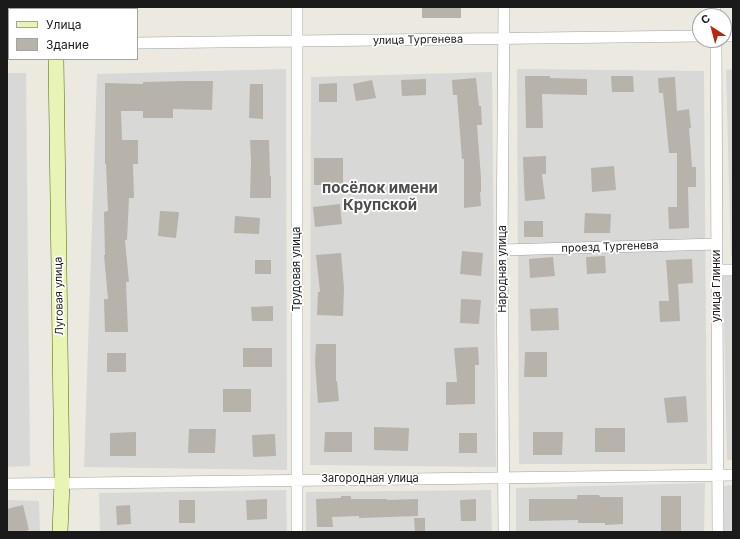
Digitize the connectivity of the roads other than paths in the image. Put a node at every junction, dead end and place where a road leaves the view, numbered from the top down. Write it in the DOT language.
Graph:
graph roads {
  1 [pos="297,7"];
  2 [pos="504,7"];
  3 [pos="692,36"];
  4 [pos="505,39"];
  5 [pos="298,41"];
  6 [pos="138,44"];
  7 [pos="716,48"];
  8 [pos="56,60"];
  9 [pos="717,244"];
  10 [pos="502,250"];
  11 [pos="717,270"];
  12 [pos="733,270"];
  13 [pos="733,475"];
  14 [pos="718,476"];
  15 [pos="504,478"];
  16 [pos="297,480"];
  17 [pos="62,483"];
  18 [pos="7,484"];
  19 [pos="60,532"];
  20 [pos="297,532"];
  21 [pos="504,532"];
  22 [pos="718,532"];
  1 -- 5 [label="street, Трудовая улица"];
  2 -- 4 [label="street, Народная улица"];
  3 -- 4 [label="street, улица Тургенева"];
  4 -- 5 [label="street, улица Тургенева"];
  4 -- 10 [label="street, Народная улица"];
  5 -- 6 [label="street, улица Тургенева"];
  5 -- 16 [label="street, Трудовая улица"];
  7 -- 9 [label="street, улица Глинки"];
  8 -- 17 [label="street, Луговая улица"];
  9 -- 10 [label="street, проезд Тургенева"];
  9 -- 11 [label="street, улица Глинки"];
  10 -- 15 [label="street, Народная улица"];
  11 -- 12 [label="street"];
  11 -- 14 [label="street, улица Глинки"];
  13 -- 14 [label="street, Загородная улица"];
  14 -- 15 [label="street, Загородная улица"];
  14 -- 22 [label="street, улица Глинки"];
  15 -- 16 [label="street, Загородная улица"];
  15 -- 21 [label="street, Народная улица"];
  16 -- 17 [label="street, Загородная улица"];
  16 -- 20 [label="street, Трудовая улица"];
  17 -- 18 [label="street, Загородная улица"];
  17 -- 19 [label="street, Луговая улица"];
}
